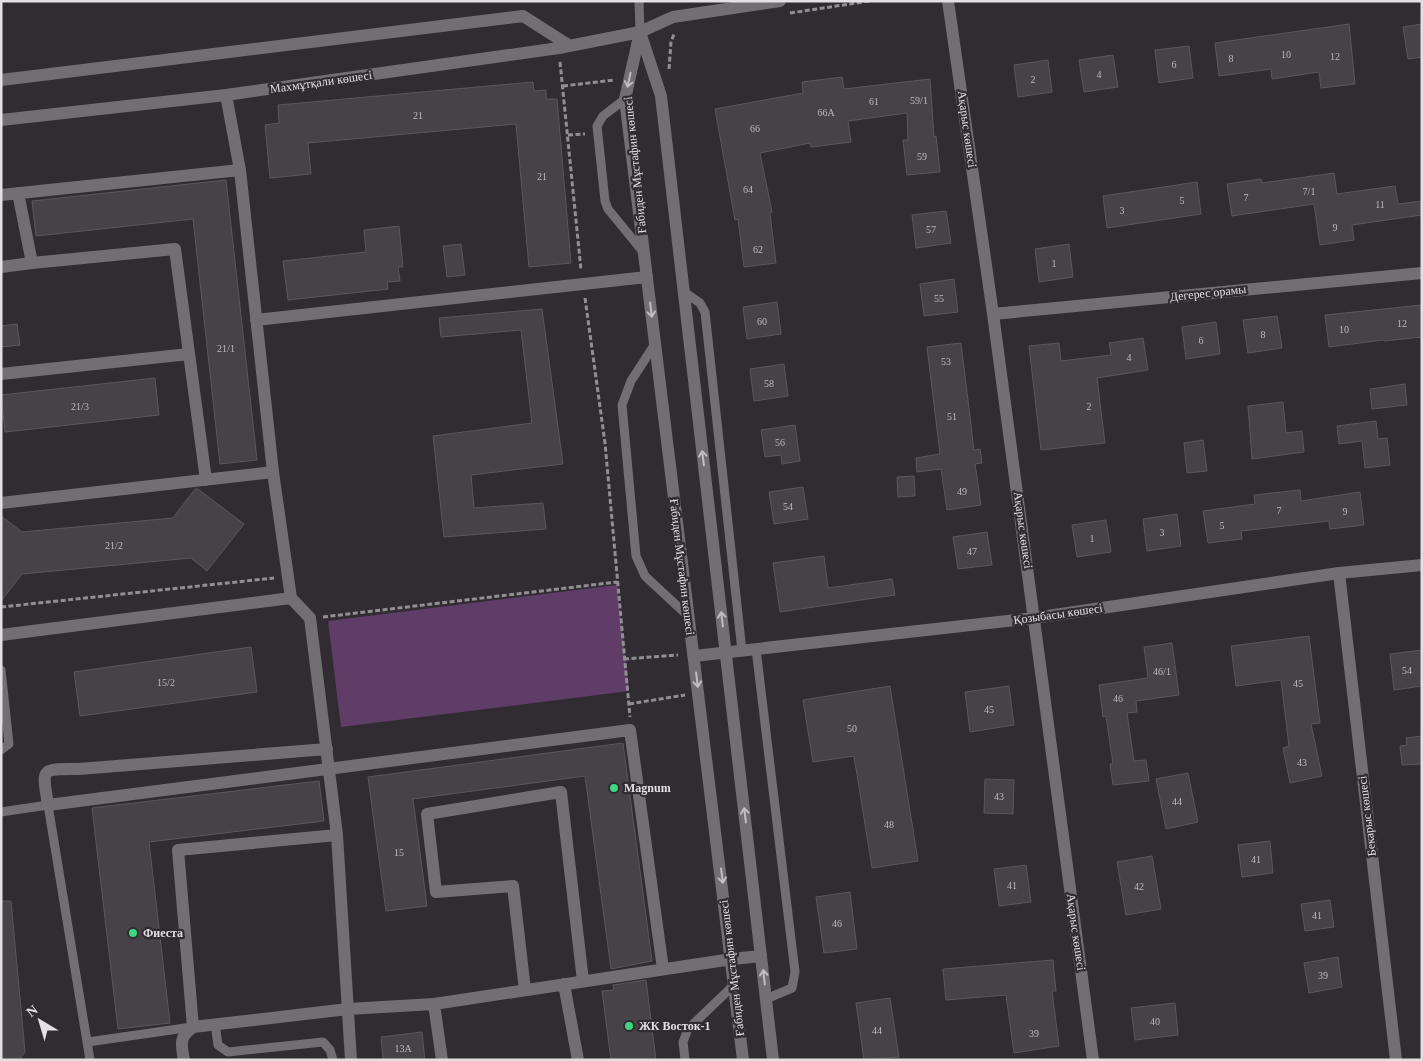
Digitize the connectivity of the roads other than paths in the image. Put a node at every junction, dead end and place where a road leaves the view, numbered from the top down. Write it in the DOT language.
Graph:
graph roads {
  1 [pos="640,1"];
  2 [pos="780,1"];
  3 [pos="948,1"];
  4 [pos="640,32"];
  5 [pos="564,47"];
  6 [pos="1,80"];
  7 [pos="226,95"];
  8 [pos="625,99"];
  9 [pos="1,120"];
  10 [pos="240,170"];
  11 [pos="18,193"];
  12 [pos="1,195"];
  13 [pos="644,253"];
  14 [pos="32,263"];
  15 [pos="1,267"];
  16 [pos="1422,273"];
  17 [pos="647,277"];
  18 [pos="684,292"];
  19 [pos="994,314"];
  20 [pos="256,320"];
  21 [pos="655,344"];
  22 [pos="190,354"];
  23 [pos="1,374"];
  24 [pos="700,432"];
  25 [pos="718,432"];
  26 [pos="273,472"];
  27 [pos="206,480"];
  28 [pos="1,503"];
  29 [pos="1422,565"];
  30 [pos="1339,573"];
  31 [pos="291,598"];
  32 [pos="688,616"];
  33 [pos="1034,618"];
  34 [pos="1,635"];
  35 [pos="756,649"];
  36 [pos="742,651"];
  37 [pos="726,653"];
  38 [pos="693,655"];
  39 [pos="1,670"];
  40 [pos="327,749"];
  41 [pos="1,750"];
  42 [pos="328,770"];
  43 [pos="48,806"];
  44 [pos="1,812"];
  45 [pos="337,835"];
  46 [pos="761,956"];
  47 [pos="732,959"];
  48 [pos="663,969"];
  49 [pos="583,981"];
  50 [pos="564,984"];
  51 [pos="735,984"];
  52 [pos="525,990"];
  53 [pos="766,1000"];
  54 [pos="434,1004"];
  55 [pos="348,1009"];
  56 [pos="215,1024"];
  57 [pos="193,1027"];
  58 [pos="88,1042"];
  59 [pos="90,1060"];
  60 [pos="184,1060"];
  61 [pos="333,1060"];
  62 [pos="351,1060"];
  63 [pos="442,1060"];
  64 [pos="578,1060"];
  65 [pos="685,1060"];
  66 [pos="743,1060"];
  67 [pos="773,1060"];
  68 [pos="1093,1060"];
  69 [pos="1396,1060"];
  1 -- 4 [label="lane"];
  2 -- 4 [label="street, Махмұтқали көшесі"];
  3 -- 19 [label="street, Ақарыс көшесі"];
  4 -- 5 [label="street, Махмұтқали көшесі"];
  4 -- 8 [label="street, Ғабиден Мұстафин көшесі, one-way"];
  4 -- 18 [label="street"];
  5 -- 6 [label="street"];
  5 -- 7 [label="street, Махмұтқали көшесі"];
  7 -- 9 [label="street, Махмұтқали көшесі"];
  7 -- 10 [label="street"];
  8 -- 13 [label="street, Ғабиден Мұстафин көшесі"];
  8 -- 13 [label="lane"];
  10 -- 11 [label="street"];
  10 -- 20 [label="street"];
  11 -- 12 [label="street"];
  11 -- 14 [label="street"];
  13 -- 17 [label="street, Ғабиден Мұстафин көшесі"];
  14 -- 15 [label="street"];
  14 -- 22 [label="street"];
  16 -- 19 [label="street, Дегерес орамы"];
  17 -- 20 [label="street"];
  17 -- 21 [label="street, Ғабиден Мұстафин көшесі, one-way"];
  18 -- 24 [label="street"];
  18 -- 25 [label="lane"];
  19 -- 33 [label="street, Ақарыс көшесі"];
  20 -- 26 [label="street"];
  21 -- 32 [label="street, Ғабиден Мұстафин көшесі"];
  21 -- 32 [label="lane"];
  22 -- 23 [label="street"];
  22 -- 27 [label="street"];
  24 -- 25 [label="lane"];
  37 -- 24 [label="street, one-way"];
  25 -- 36 [label="lane"];
  26 -- 27 [label="street"];
  26 -- 31 [label="street"];
  27 -- 28 [label="street"];
  29 -- 30 [label="street, Қозыбасы көшесі"];
  30 -- 33 [label="street, Қозыбасы көшесі"];
  30 -- 69 [label="street, Бекарыс көшесі"];
  31 -- 34 [label="street"];
  31 -- 40 [label="street"];
  32 -- 38 [label="street, Ғабиден Мұстафин көшесі"];
  33 -- 35 [label="street, Қозыбасы көшесі"];
  33 -- 68 [label="street, Ақарыс көшесі"];
  35 -- 36 [label="street, Қозыбасы көшесі"];
  35 -- 53 [label="lane"];
  36 -- 37 [label="street, Қозыбасы көшесі"];
  37 -- 38 [label="street, Қозыбасы көшесі"];
  46 -- 37 [label="street, one-way"];
  38 -- 47 [label="street, Ғабиден Мұстафин көшесі, one-way"];
  39 -- 41 [label="lane"];
  40 -- 42 [label="street"];
  40 -- 43 [label="street"];
  42 -- 43 [label="street"];
  42 -- 45 [label="street"];
  42 -- 48 [label="street"];
  43 -- 44 [label="lane"];
  43 -- 58 [label="lane"];
  45 -- 55 [label="street"];
  45 -- 57 [label="street"];
  46 -- 47 [label="street"];
  53 -- 46 [label="street, one-way"];
  47 -- 48 [label="street"];
  47 -- 51 [label="street, Ғабиден Мұстафин көшесі"];
  48 -- 49 [label="street"];
  49 -- 50 [label="street"];
  49 -- 52 [label="street"];
  50 -- 52 [label="street"];
  50 -- 64 [label="street"];
  51 -- 65 [label="lane"];
  51 -- 66 [label="street, Ғабиден Мұстафин көшесі"];
  52 -- 54 [label="street"];
  53 -- 67 [label="street"];
  54 -- 55 [label="street"];
  54 -- 63 [label="street"];
  55 -- 56 [label="street"];
  55 -- 62 [label="street"];
  56 -- 57 [label="street"];
  56 -- 61 [label="lane"];
  57 -- 58 [label="lane"];
  57 -- 60 [label="street"];
  58 -- 59 [label="lane"];
}
